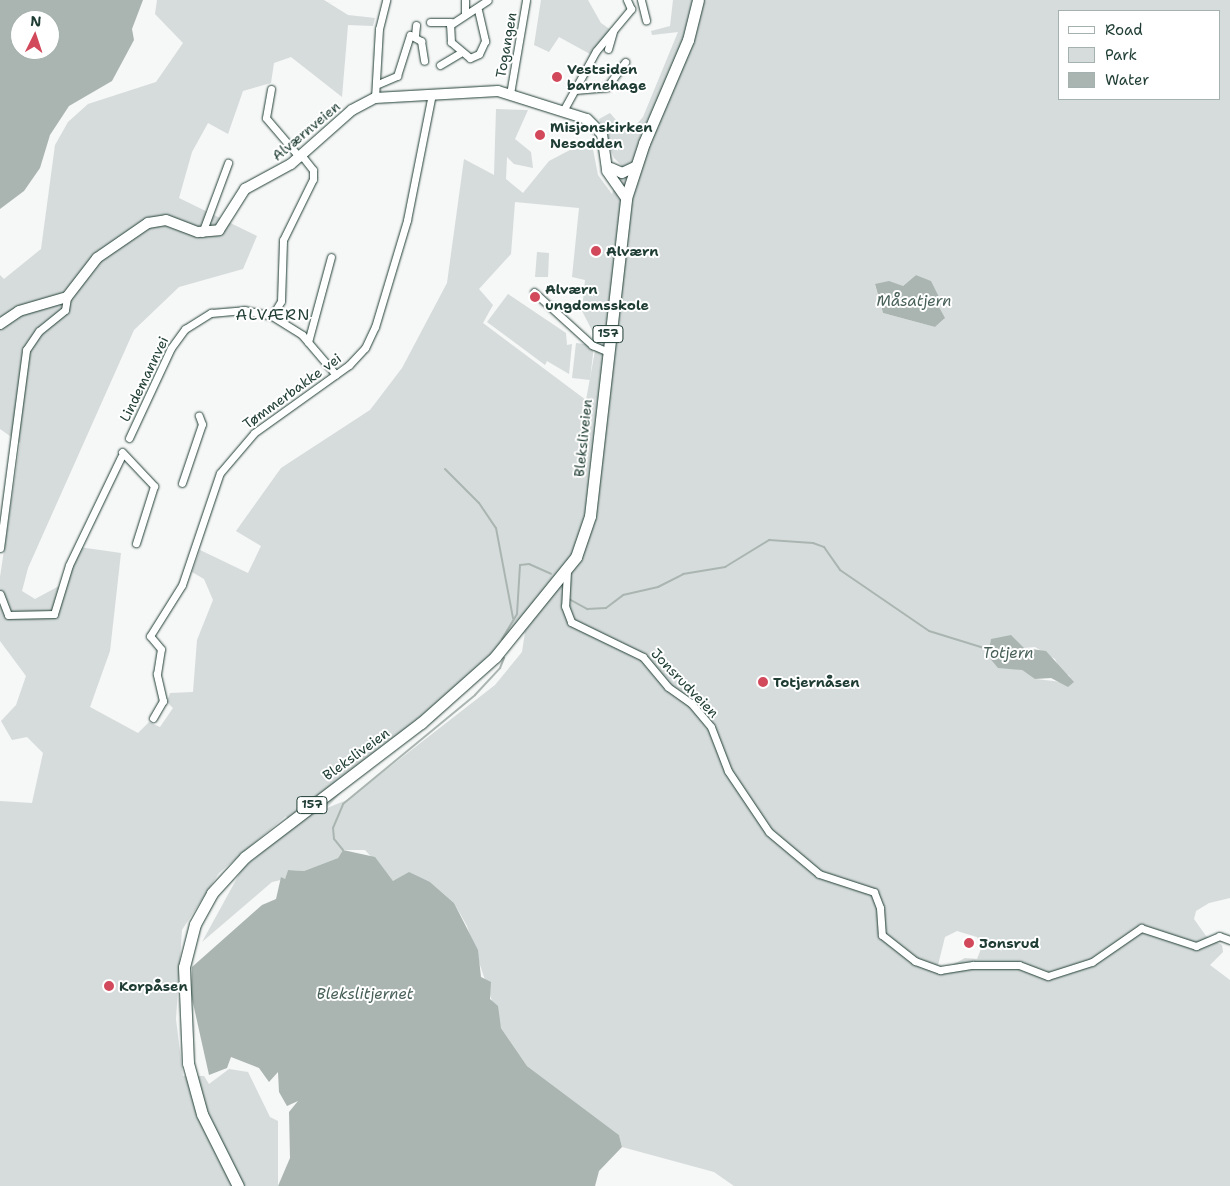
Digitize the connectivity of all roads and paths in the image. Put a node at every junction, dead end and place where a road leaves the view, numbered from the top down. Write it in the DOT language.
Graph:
graph roads {
  1 [pos="386,0"];
  2 [pos="465,0"];
  3 [pos="488,0"];
  4 [pos="526,0"];
  5 [pos="627,0"];
  6 [pos="641,0"];
  7 [pos="698,0"];
  8 [pos="631,9"];
  9 [pos="478,10"];
  10 [pos="465,13"];
  11 [pos="646,20"];
  12 [pos="430,22"];
  13 [pos="451,22"];
  14 [pos="416,25"];
  15 [pos="613,30"];
  16 [pos="415,35"];
  17 [pos="608,49"];
  18 [pos="460,53"];
  19 [pos="424,61"];
  20 [pos="625,62"];
  21 [pos="440,65"];
  22 [pos="378,84"];
  23 [pos="271,89"];
  24 [pos="574,90"];
  25 [pos="432,94"];
  26 [pos="510,94"];
  27 [pos="376,98"];
  28 [pos="563,111"];
  29 [pos="606,155"];
  30 [pos="301,157"];
  31 [pos="228,163"];
  32 [pos="635,167"];
  33 [pos="610,168"];
  34 [pos="628,193"];
  35 [pos="202,233"];
  36 [pos="331,257"];
  37 [pos="534,292"];
  38 [pos="67,297"];
  39 [pos="272,316"];
  40 [pos="0,324"];
  41 [pos="308,342"];
  42 [pos="606,351"];
  43 [pos="336,375"];
  44 [pos="199,416"];
  45 [pos="128,438"];
  46 [pos="182,483"];
  47 [pos="136,543"];
  48 [pos="0,548"];
  49 [pos="567,571"];
  50 [pos="0,594"];
  51 [pos="153,718"];
  52 [pos="1230,940"];
  53 [pos="238,1186"];
  1 -- 22 [label="street"];
  2 -- 10 [label="street"];
  3 -- 9 [label="street"];
  4 -- 26 [label="street, Togangen"];
  5 -- 8 [label="street"];
  6 -- 8 [label="street"];
  6 -- 11 [label="street"];
  7 -- 32 [label="main road, 157"];
  8 -- 15 [label="street"];
  9 -- 10 [label="street"];
  9 -- 18 [label="street"];
  10 -- 13 [label="street"];
  12 -- 13 [label="street"];
  13 -- 18 [label="street"];
  14 -- 16 [label="street"];
  15 -- 17 [label="street"];
  15 -- 24 [label="street"];
  16 -- 19 [label="street"];
  16 -- 22 [label="street"];
  18 -- 21 [label="street"];
  20 -- 24 [label="street"];
  22 -- 27 [label="street"];
  23 -- 30 [label="street"];
  24 -- 28 [label="street"];
  25 -- 26 [label="main road, Alværnveien"];
  25 -- 27 [label="main road, Alværnveien"];
  25 -- 43 [label="street, Tømmerbakke vei"];
  26 -- 28 [label="main road, Alværnveien"];
  27 -- 30 [label="main road, Alværnveien"];
  28 -- 29 [label="main road, Alværnveien"];
  29 -- 33 [label="main road, Alværnveien"];
  29 -- 34 [label="main road, Alværnveien"];
  30 -- 35 [label="main road, Alværnveien"];
  30 -- 39 [label="street"];
  31 -- 35 [label="street"];
  32 -- 33 [label="main road"];
  32 -- 34 [label="main road, 157"];
  33 -- 34 [label="main road, Alværnveien"];
  34 -- 42 [label="main road, Bleksliveien / 157"];
  35 -- 38 [label="main road"];
  36 -- 41 [label="street"];
  37 -- 42 [label="street"];
  38 -- 40 [label="main road"];
  38 -- 48 [label="street"];
  39 -- 41 [label="street"];
  39 -- 45 [label="street, Lindemannvei"];
  41 -- 43 [label="street"];
  42 -- 49 [label="main road, Bleksliveien / 157"];
  43 -- 51 [label="street, Tømmerbakke vei"];
  44 -- 46 [label="street"];
  47 -- 50 [label="street"];
  49 -- 52 [label="street, Jonsrudveien"];
  49 -- 53 [label="main road, Bleksliveien / 157"];
}
